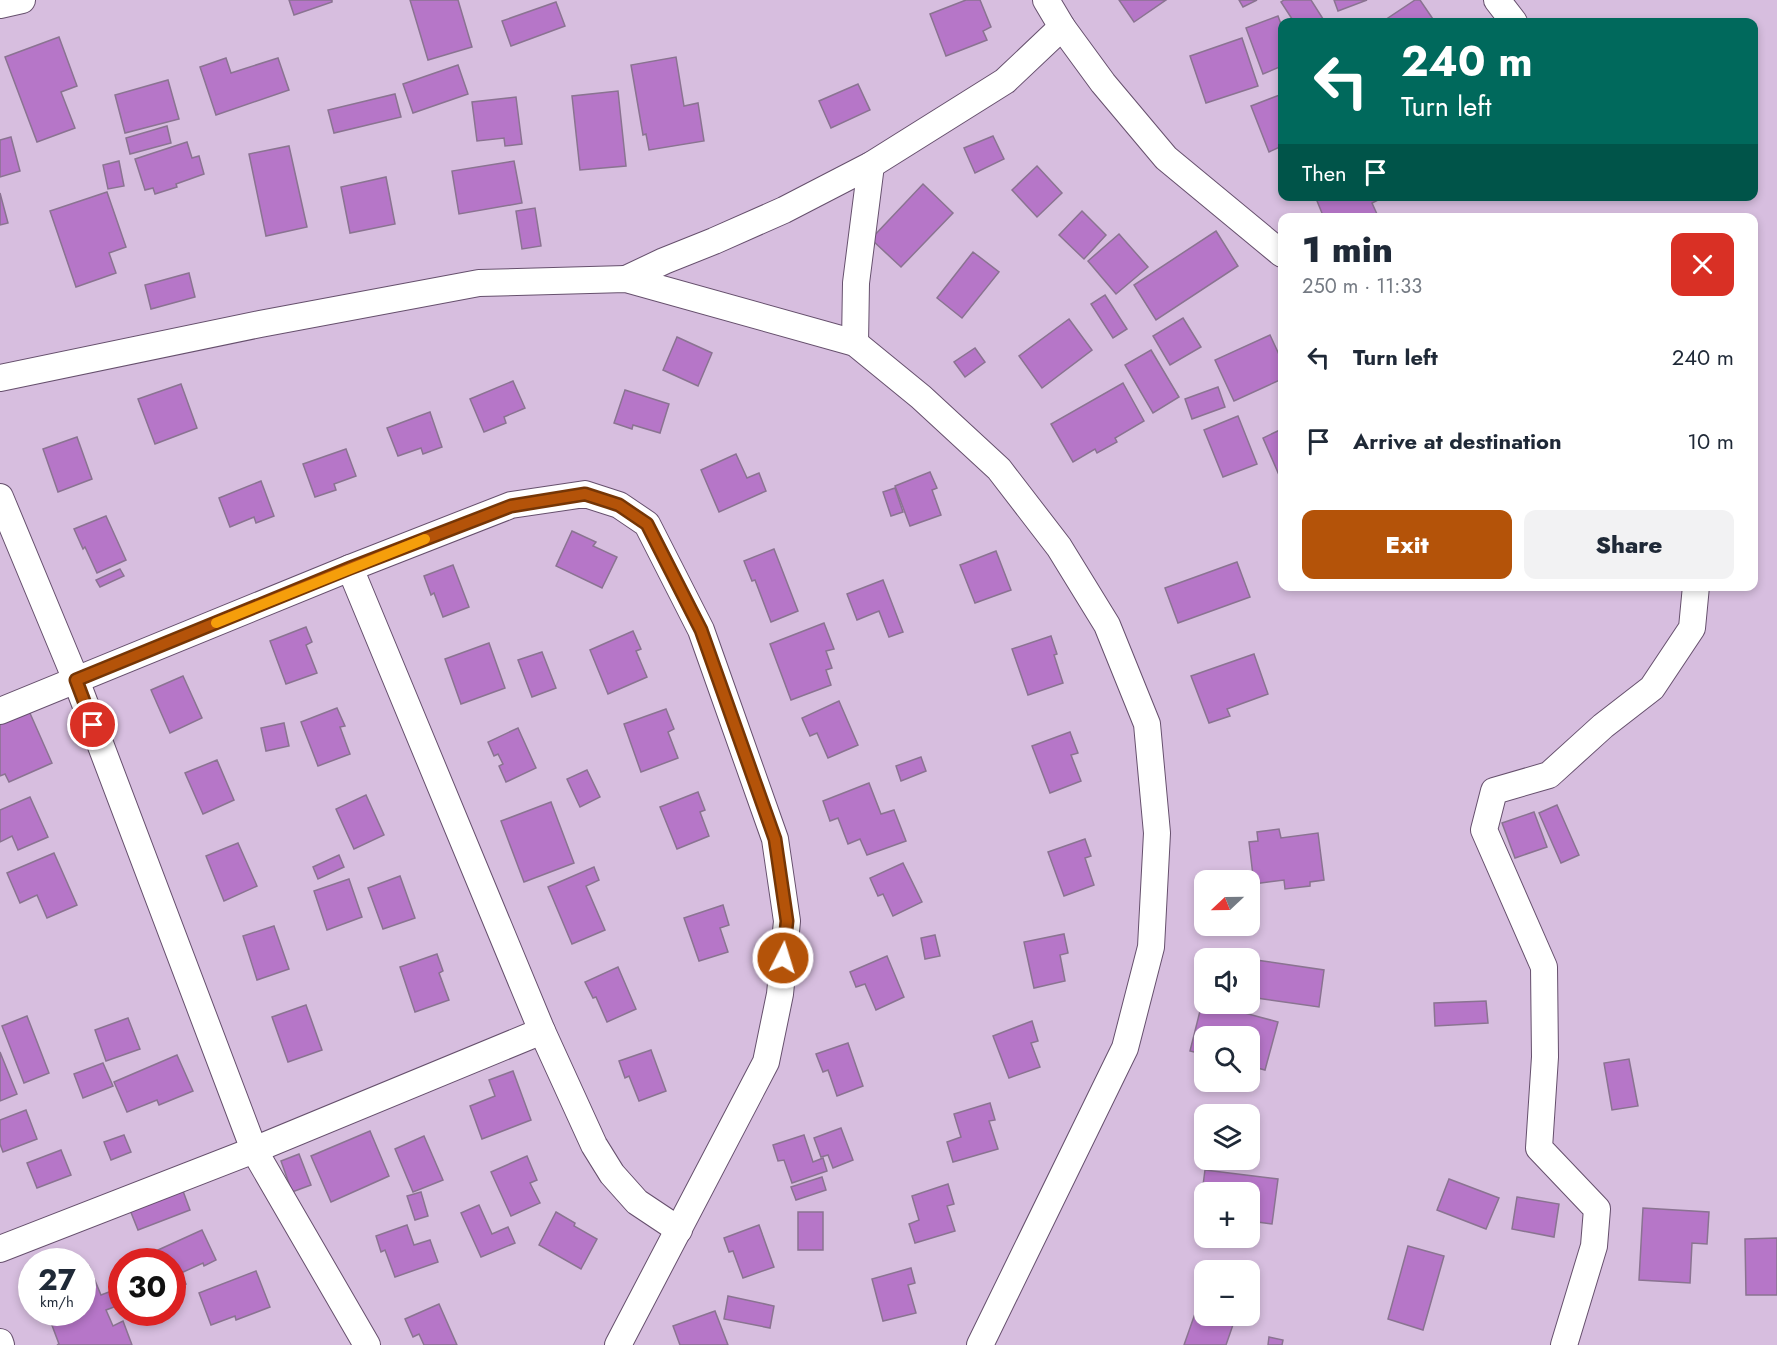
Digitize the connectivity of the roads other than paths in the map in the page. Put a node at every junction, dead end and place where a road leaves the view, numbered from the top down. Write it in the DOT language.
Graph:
graph roads {
  1 [pos="22,0"];
  2 [pos="1046,0"];
  3 [pos="1497,0"];
  4 [pos="0,5"];
  5 [pos="1511,18"];
  6 [pos="1062,27"];
  7 [pos="871,165"];
  8 [pos="1278,251"];
  9 [pos="626,279"];
  10 [pos="855,344"];
  11 [pos="0,378"];
  12 [pos="0,496"];
  13 [pos="350,568"];
  14 [pos="1696,591"];
  15 [pos="76,680"];
  16 [pos="0,711"];
  17 [pos="542,1031"];
  18 [pos="254,1150"];
  19 [pos="679,1230"];
  20 [pos="0,1249"];
  21 [pos="367,1345"];
  22 [pos="618,1345"];
  23 [pos="980,1345"];
  24 [pos="1564,1345"];
  1 -- 4 [label="street"];
  2 -- 6 [label="street"];
  3 -- 5 [label="street"];
  6 -- 7 [label="street"];
  6 -- 8 [label="street"];
  7 -- 9 [label="street"];
  7 -- 10 [label="street"];
  9 -- 10 [label="street"];
  9 -- 11 [label="street"];
  10 -- 23 [label="street"];
  12 -- 15 [label="street"];
  13 -- 15 [label="street"];
  13 -- 17 [label="street"];
  13 -- 19 [label="street"];
  14 -- 24 [label="street"];
  15 -- 16 [label="street"];
  15 -- 18 [label="street"];
  17 -- 18 [label="street"];
  17 -- 19 [label="street"];
  18 -- 20 [label="street"];
  18 -- 21 [label="street"];
  19 -- 22 [label="street"];
}
